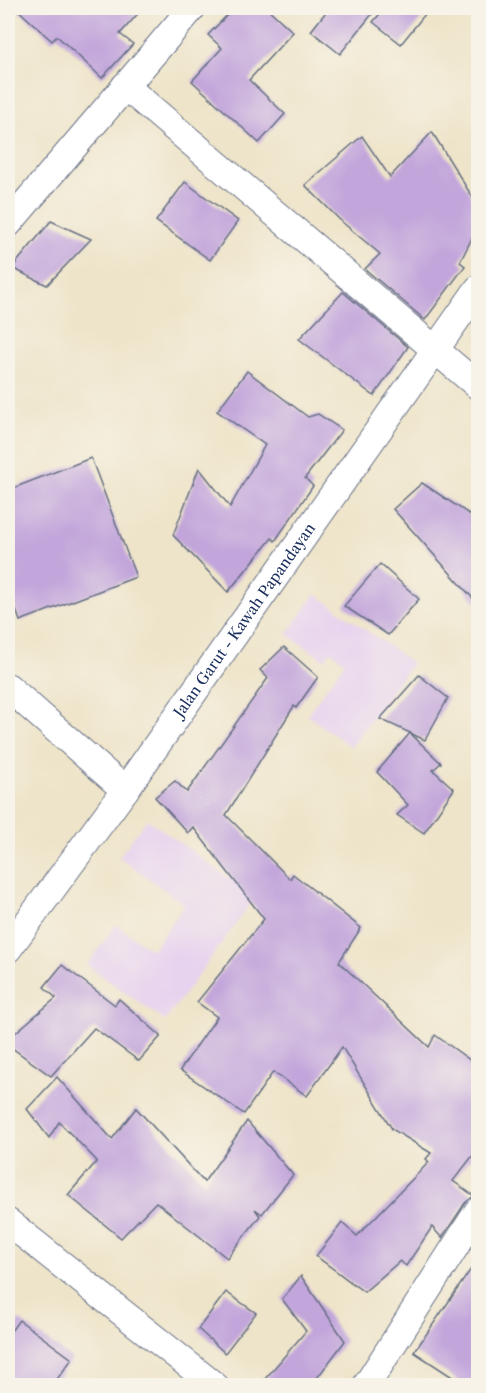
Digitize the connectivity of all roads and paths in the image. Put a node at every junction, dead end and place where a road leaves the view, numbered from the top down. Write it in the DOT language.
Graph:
graph roads {
  1 [pos="192,8"];
  2 [pos="125,86"];
  3 [pos="8,224"];
  4 [pos="478,289"];
  5 [pos="435,350"];
  6 [pos="478,386"];
  7 [pos="8,687"];
  8 [pos="124,790"];
  9 [pos="8,949"];
  10 [pos="478,1211"];
  11 [pos="8,1221"];
  12 [pos="215,1386"];
  13 [pos="366,1386"];
  1 -- 2 [label="street"];
  2 -- 3 [label="street"];
  2 -- 5 [label="street"];
  4 -- 5 [label="street, Jalan Garut - Kawah Papandayan"];
  5 -- 6 [label="street"];
  5 -- 8 [label="street, Jalan Garut - Kawah Papandayan"];
  7 -- 8 [label="street"];
  8 -- 9 [label="street, Jalan Garut - Kawah Papandayan"];
  10 -- 13 [label="street"];
  11 -- 12 [label="street"];
}
